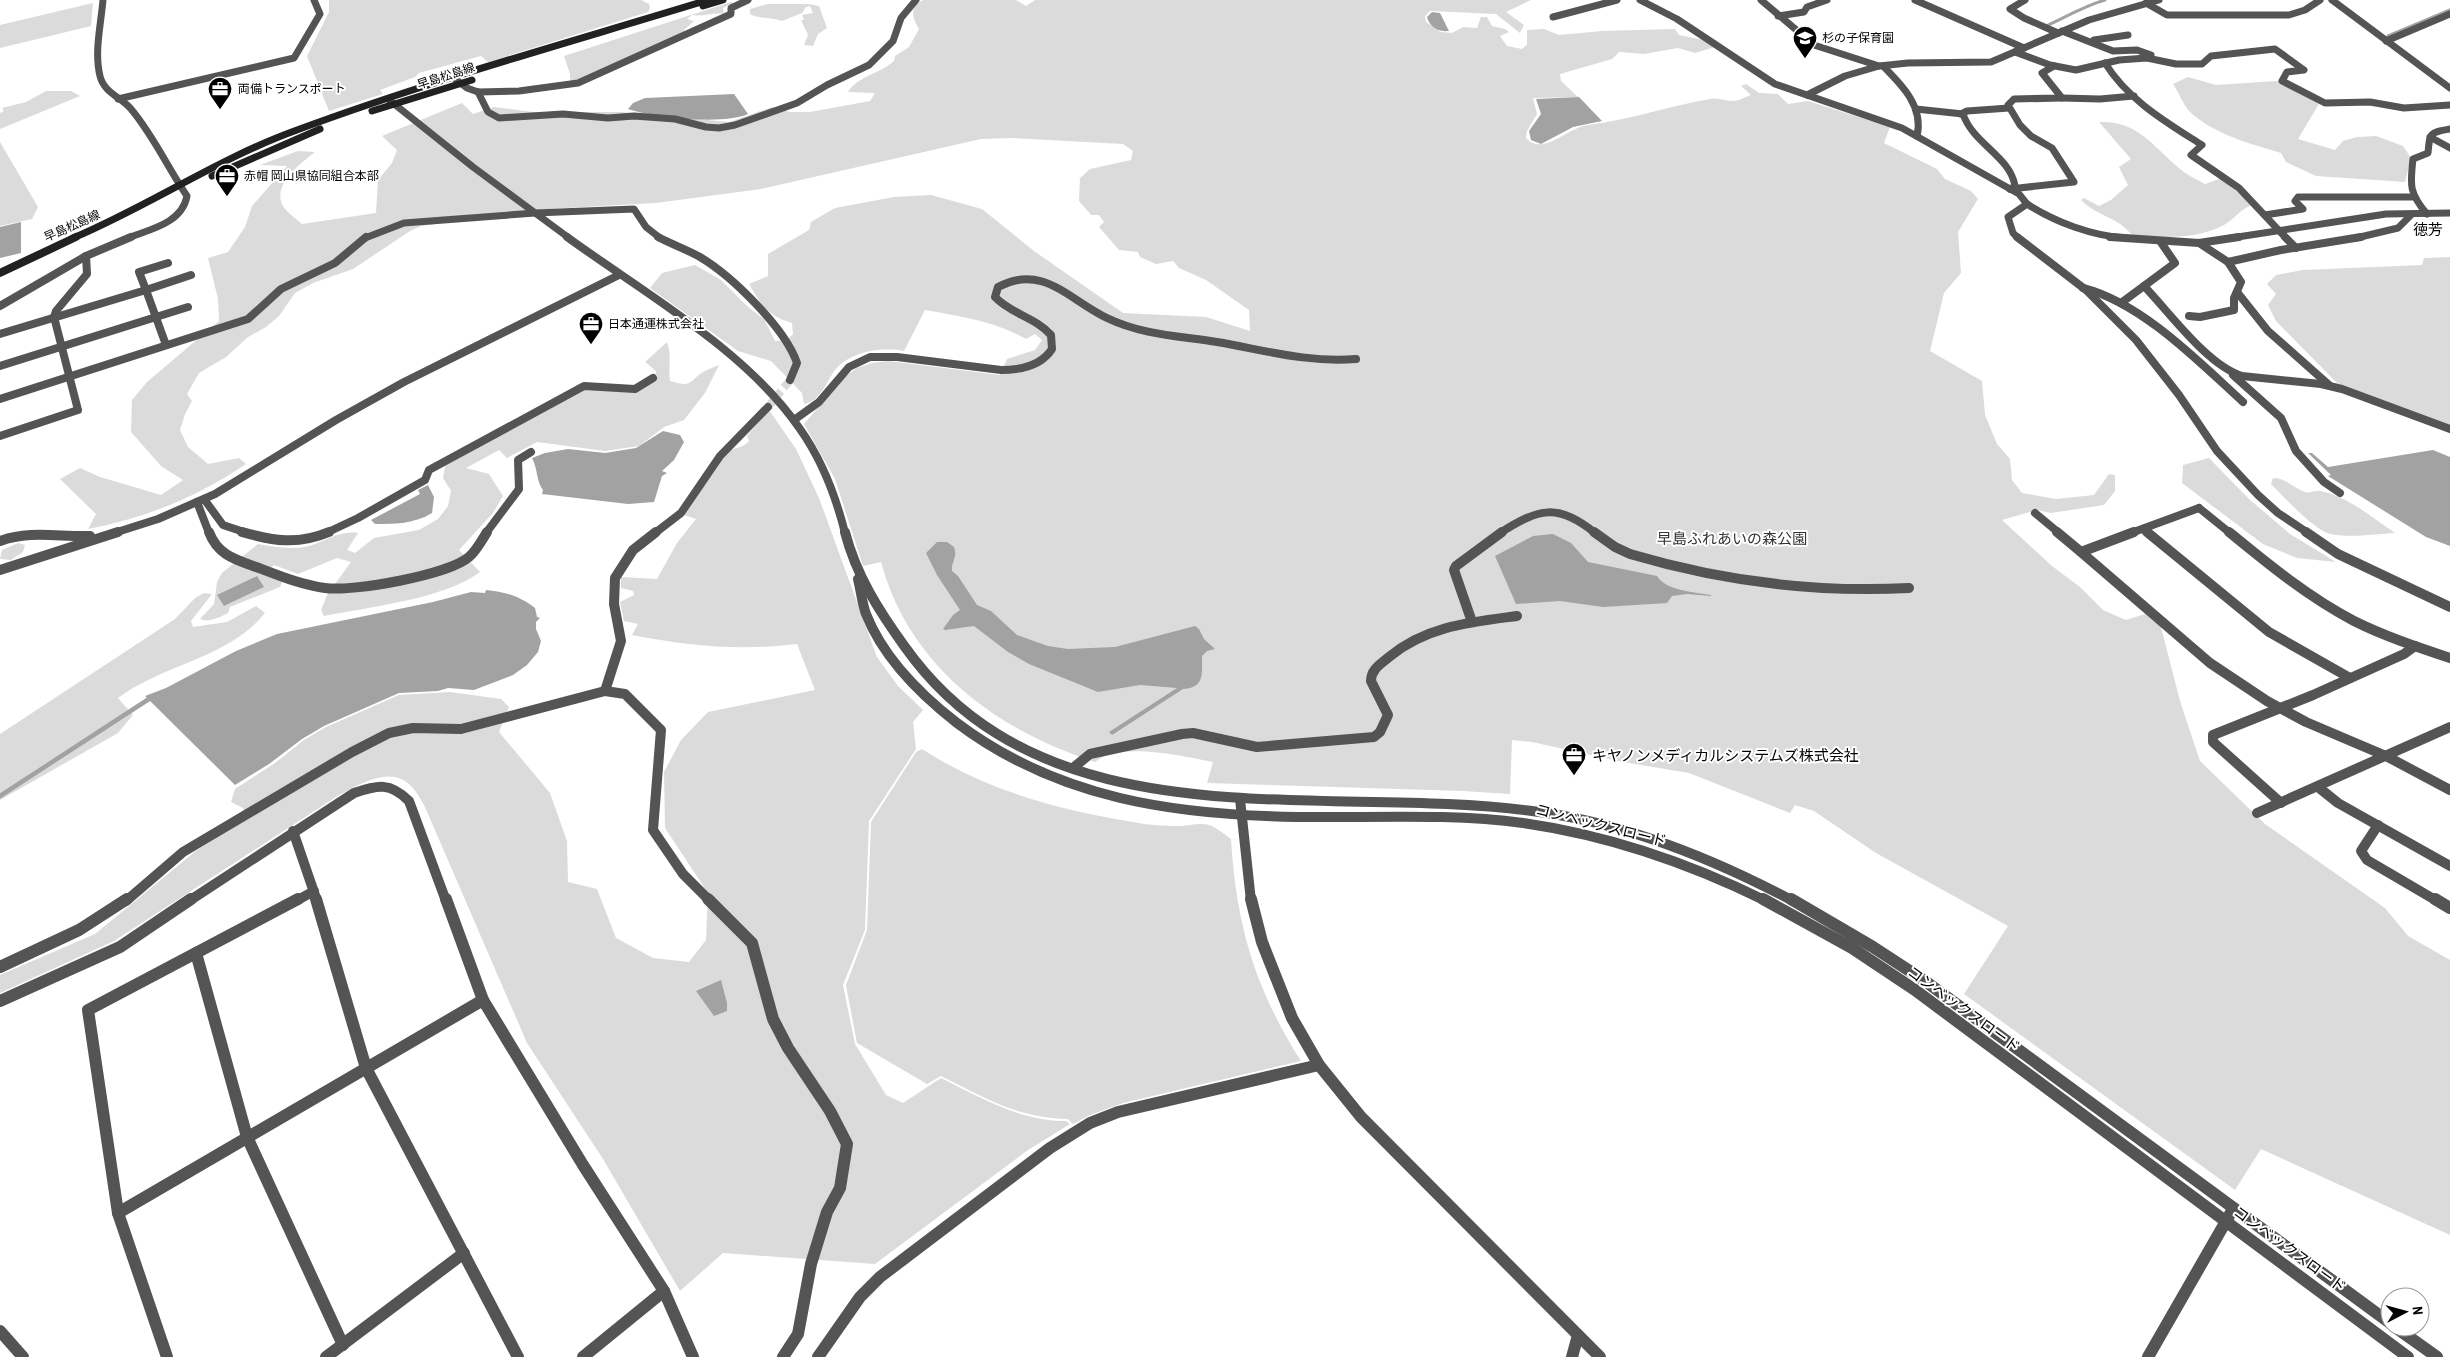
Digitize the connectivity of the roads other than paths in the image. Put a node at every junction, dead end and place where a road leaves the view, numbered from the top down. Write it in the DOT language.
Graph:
graph roads {
  1 [pos="103,0"];
  2 [pos="314,0"];
  3 [pos="708,0"];
  4 [pos="723,0"];
  5 [pos="748,0"];
  6 [pos="916,0"];
  7 [pos="1617,0"];
  8 [pos="1640,0"];
  9 [pos="1761,0"];
  10 [pos="1827,0"];
  11 [pos="1915,0"];
  12 [pos="2024,0"];
  13 [pos="2159,0"];
  14 [pos="2320,0"];
  15 [pos="2332,0"];
  16 [pos="2146,3"];
  17 [pos="2450,14"];
  18 [pos="1778,16"];
  19 [pos="1553,17"];
  20 [pos="2060,32"];
  21 [pos="2128,35"];
  22 [pos="2076,36"];
  23 [pos="2386,41"];
  24 [pos="2024,48"];
  25 [pos="2015,52"];
  26 [pos="2105,63"];
  27 [pos="2176,64"];
  28 [pos="1881,66"];
  29 [pos="2054,66"];
  30 [pos="454,78"];
  31 [pos="460,84"];
  32 [pos="2450,88"];
  33 [pos="478,92"];
  34 [pos="1807,95"];
  35 [pos="2134,96"];
  36 [pos="2062,98"];
  37 [pos="118,99"];
  38 [pos="391,102"];
  39 [pos="2450,105"];
  40 [pos="2009,108"];
  41 [pos="1916,109"];
  42 [pos="1961,114"];
  43 [pos="2450,129"];
  44 [pos="1917,136"];
  45 [pos="2430,137"];
  46 [pos="2450,148"];
  47 [pos="181,187"];
  48 [pos="2010,189"];
  49 [pos="2412,197"];
  50 [pos="2027,204"];
  51 [pos="535,212"];
  52 [pos="2450,213"];
  53 [pos="2412,214"];
  54 [pos="2427,214"];
  55 [pos="2265,215"];
  56 [pos="2278,232"];
  57 [pos="2160,241"];
  58 [pos="2199,244"];
  59 [pos="2296,248"];
  60 [pos="86,256"];
  61 [pos="2228,262"];
  62 [pos="168,263"];
  63 [pos="0,273"];
  64 [pos="191,275"];
  65 [pos="619,275"];
  66 [pos="2144,286"];
  67 [pos="2083,288"];
  68 [pos="146,290"];
  69 [pos="2237,292"];
  70 [pos="2121,303"];
  71 [pos="0,306"];
  72 [pos="188,308"];
  73 [pos="2189,316"];
  74 [pos="54,317"];
  75 [pos="156,318"];
  76 [pos="0,334"];
  77 [pos="166,345"];
  78 [pos="61,346"];
  79 [pos="1356,359"];
  80 [pos="0,366"];
  81 [pos="2233,374"];
  82 [pos="69,377"];
  83 [pos="653,378"];
  84 [pos="790,380"];
  85 [pos="2331,386"];
  86 [pos="0,399"];
  87 [pos="2243,402"];
  88 [pos="768,407"];
  89 [pos="794,420"];
  90 [pos="2450,430"];
  91 [pos="0,436"];
  92 [pos="531,452"];
  93 [pos="2340,493"];
  94 [pos="201,501"];
  95 [pos="2035,514"];
  96 [pos="2143,529"];
  97 [pos="106,535"];
  98 [pos="0,541"];
  99 [pos="2081,552"];
  100 [pos="0,570"];
  101 [pos="856,570"];
  102 [pos="1909,588"];
  103 [pos="2450,607"];
  104 [pos="1517,616"];
  105 [pos="1472,622"];
  106 [pos="2415,646"];
  107 [pos="2450,658"];
  108 [pos="2350,678"];
  109 [pos="606,691"];
  110 [pos="2281,708"];
  111 [pos="2450,726"];
  112 [pos="2386,756"];
  113 [pos="1073,768"];
  114 [pos="2318,787"];
  115 [pos="2450,790"];
  116 [pos="1240,799"];
  117 [pos="2281,803"];
  118 [pos="2257,813"];
  119 [pos="1242,816"];
  120 [pos="2378,825"];
  121 [pos="293,831"];
  122 [pos="2450,866"];
  123 [pos="314,891"];
  124 [pos="2450,908"];
  125 [pos="196,953"];
  126 [pos="0,967"];
  127 [pos="483,1000"];
  128 [pos="0,1001"];
  129 [pos="1319,1065"];
  130 [pos="366,1068"];
  131 [pos="247,1137"];
  132 [pos="2233,1209"];
  133 [pos="118,1213"];
  134 [pos="2226,1222"];
  135 [pos="464,1254"];
  136 [pos="664,1291"];
  137 [pos="2380,1316"];
  138 [pos="0,1331"];
  139 [pos="1578,1335"];
  140 [pos="2410,1337"];
  141 [pos="343,1345"];
  142 [pos="22,1357"];
  143 [pos="167,1357"];
  144 [pos="326,1357"];
  145 [pos="518,1357"];
  146 [pos="583,1357"];
  147 [pos="693,1357"];
  148 [pos="783,1357"];
  149 [pos="818,1357"];
  150 [pos="1572,1357"];
  151 [pos="1600,1357"];
  152 [pos="2148,1357"];
  153 [pos="2408,1357"];
  154 [pos="2437,1357"];
  1 -- 37 [label="street"];
  2 -- 37 [label="street"];
  3 -- 30 [label="main road, 早島松島線"];
  4 -- 31 [label="main road, 早島松島線"];
  5 -- 33 [label="street"];
  6 -- 33 [label="street"];
  7 -- 19 [label="street"];
  8 -- 34 [label="street"];
  9 -- 18 [label="street"];
  10 -- 18 [label="street"];
  11 -- 24 [label="street"];
  12 -- 20 [label="street"];
  13 -- 16 [label="street"];
  14 -- 16 [label="street"];
  15 -- 23 [label="street"];
  16 -- 20 [label="street"];
  17 -- 23 [label="street"];
  18 -- 28 [label="street"];
  20 -- 22 [label="street"];
  20 -- 24 [label="street"];
  21 -- 22 [label="street"];
  22 -- 27 [label="street"];
  23 -- 32 [label="street"];
  24 -- 25 [label="street"];
  25 -- 28 [label="street"];
  25 -- 29 [label="street"];
  26 -- 27 [label="street"];
  26 -- 29 [label="street"];
  26 -- 35 [label="street"];
  27 -- 39 [label="street"];
  28 -- 34 [label="street"];
  28 -- 41 [label="street"];
  29 -- 36 [label="street"];
  30 -- 31 [label="street"];
  30 -- 38 [label="main road, 早島松島線"];
  31 -- 33 [label="street"];
  31 -- 38 [label="main road, 早島松島線"];
  34 -- 44 [label="street"];
  35 -- 36 [label="street"];
  35 -- 55 [label="street"];
  36 -- 40 [label="street"];
  37 -- 47 [label="street"];
  38 -- 47 [label="main road, 早島松島線"];
  38 -- 51 [label="street"];
  40 -- 42 [label="street"];
  40 -- 48 [label="street"];
  41 -- 42 [label="street"];
  41 -- 44 [label="street"];
  42 -- 48 [label="street"];
  43 -- 45 [label="street"];
  44 -- 48 [label="street"];
  45 -- 46 [label="street"];
  45 -- 49 [label="street"];
  47 -- 60 [label="street"];
  47 -- 63 [label="main road, 早島松島線"];
  48 -- 50 [label="street"];
  49 -- 54 [label="street"];
  49 -- 55 [label="street"];
  50 -- 57 [label="street"];
  50 -- 67 [label="street"];
  51 -- 65 [label="street"];
  51 -- 77 [label="street"];
  51 -- 84 [label="street"];
  52 -- 54 [label="street"];
  53 -- 54 [label="street"];
  53 -- 56 [label="street"];
  53 -- 59 [label="street"];
  55 -- 56 [label="street"];
  56 -- 58 [label="street"];
  56 -- 59 [label="street"];
  57 -- 58 [label="street"];
  57 -- 66 [label="street"];
  58 -- 61 [label="street"];
  59 -- 61 [label="street"];
  60 -- 71 [label="street"];
  60 -- 74 [label="street"];
  61 -- 69 [label="street"];
  62 -- 68 [label="street"];
  64 -- 68 [label="street"];
  65 -- 89 [label="street"];
  65 -- 94 [label="street"];
  66 -- 70 [label="street"];
  66 -- 81 [label="street"];
  67 -- 70 [label="street"];
  67 -- 103 [label="street"];
  68 -- 74 [label="street"];
  68 -- 75 [label="street"];
  69 -- 73 [label="street"];
  69 -- 85 [label="street"];
  70 -- 87 [label="street"];
  72 -- 75 [label="street"];
  74 -- 76 [label="street"];
  74 -- 78 [label="street"];
  75 -- 77 [label="street"];
  75 -- 78 [label="street"];
  77 -- 82 [label="street"];
  78 -- 80 [label="street"];
  78 -- 82 [label="street"];
  79 -- 89 [label="street"];
  81 -- 85 [label="street"];
  81 -- 93 [label="street"];
  82 -- 86 [label="street"];
  82 -- 91 [label="street"];
  83 -- 94 [label="street"];
  85 -- 90 [label="street"];
  88 -- 109 [label="street"];
  89 -- 101 [label="street"];
  92 -- 94 [label="street"];
  94 -- 97 [label="street"];
  95 -- 99 [label="street"];
  96 -- 99 [label="street"];
  96 -- 106 [label="street"];
  96 -- 108 [label="street"];
  97 -- 98 [label="street"];
  97 -- 100 [label="street"];
  99 -- 110 [label="street"];
  101 -- 113 [label="street, コンベックスロード"];
  101 -- 119 [label="street, コンベックスロード"];
  102 -- 105 [label="street"];
  104 -- 105 [label="street"];
  105 -- 113 [label="street"];
  106 -- 107 [label="street"];
  106 -- 108 [label="street"];
  108 -- 110 [label="street"];
  109 -- 126 [label="street"];
  109 -- 148 [label="street"];
  110 -- 112 [label="street"];
  110 -- 117 [label="street"];
  111 -- 112 [label="street"];
  112 -- 114 [label="street"];
  112 -- 115 [label="street"];
  113 -- 116 [label="street, コンベックスロード"];
  114 -- 117 [label="street"];
  114 -- 120 [label="street"];
  116 -- 119 [label="street"];
  116 -- 132 [label="street, コンベックスロード"];
  117 -- 118 [label="street"];
  119 -- 129 [label="street"];
  119 -- 134 [label="street, コンベックスロード"];
  120 -- 122 [label="street"];
  120 -- 124 [label="street"];
  121 -- 123 [label="street"];
  121 -- 127 [label="street"];
  121 -- 128 [label="street"];
  123 -- 125 [label="street"];
  123 -- 130 [label="street"];
  125 -- 131 [label="street"];
  125 -- 133 [label="street"];
  127 -- 130 [label="street"];
  127 -- 136 [label="street"];
  129 -- 139 [label="street"];
  129 -- 149 [label="street"];
  130 -- 131 [label="street"];
  130 -- 135 [label="street"];
  131 -- 133 [label="street"];
  131 -- 141 [label="street"];
  132 -- 134 [label="street"];
  132 -- 137 [label="street, コンベックスロード"];
  133 -- 143 [label="street"];
  134 -- 152 [label="street"];
  134 -- 153 [label="street, コンベックスロード"];
  135 -- 141 [label="street"];
  135 -- 145 [label="street"];
  136 -- 146 [label="street"];
  136 -- 147 [label="street"];
  138 -- 142 [label="street"];
  139 -- 150 [label="street"];
  139 -- 151 [label="street"];
  140 -- 154 [label="street"];
  141 -- 144 [label="street"];
}
